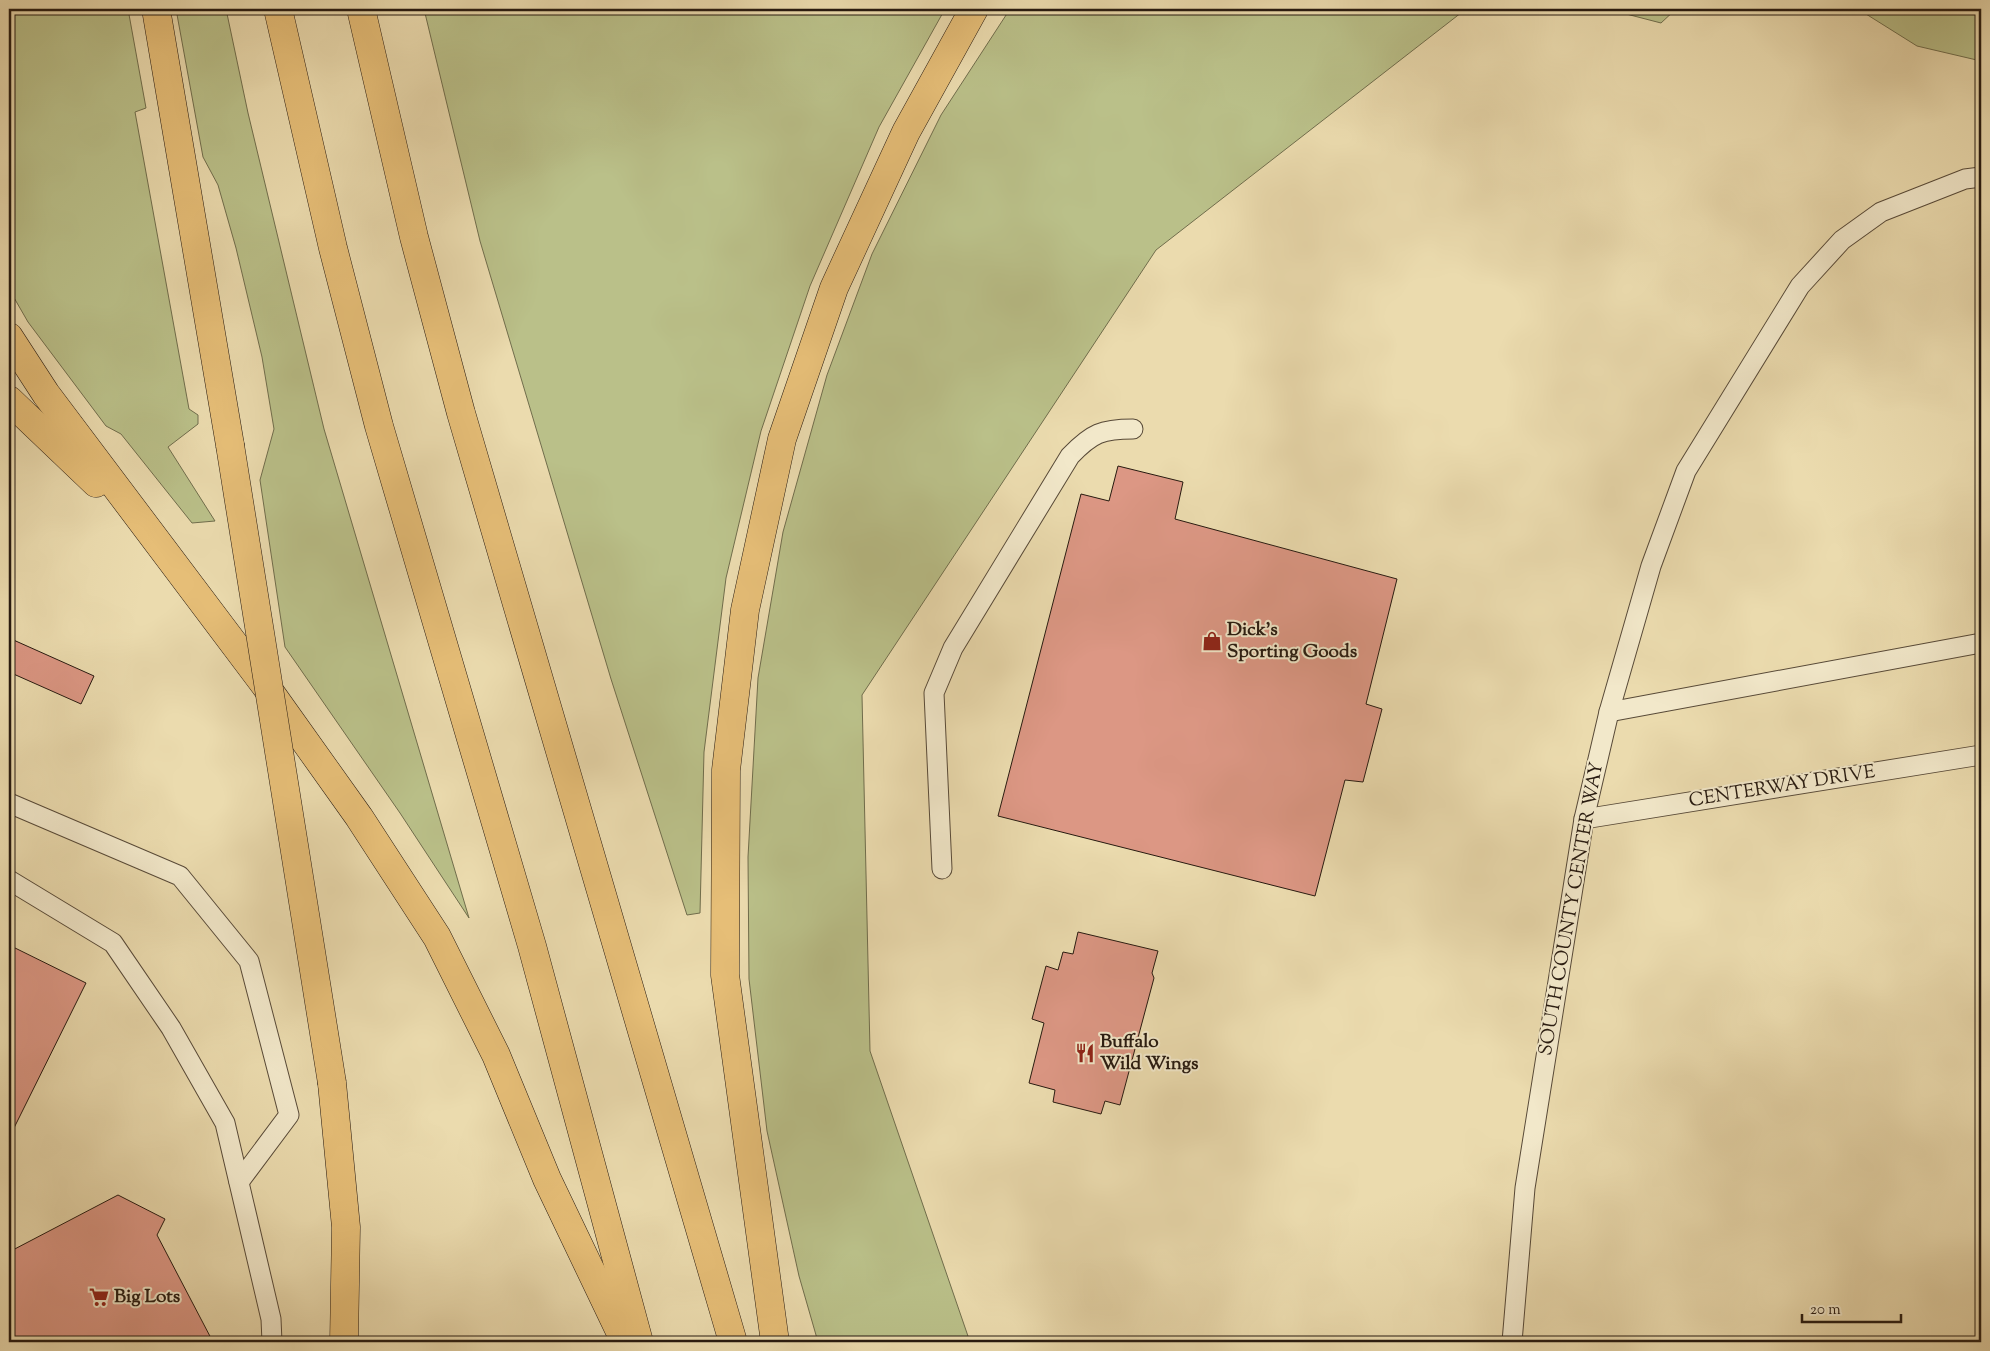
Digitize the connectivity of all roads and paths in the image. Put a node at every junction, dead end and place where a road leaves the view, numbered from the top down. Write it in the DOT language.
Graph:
graph roads {
  1 [pos="156,9"];
  2 [pos="278,9"];
  3 [pos="361,9"];
  4 [pos="974,9"];
  5 [pos="1981,177"];
  6 [pos="9,337"];
  7 [pos="9,400"];
  8 [pos="1133,429"];
  9 [pos="152,537"];
  10 [pos="1981,643"];
  11 [pos="1609,712"];
  12 [pos="1981,755"];
  13 [pos="9,803"];
  14 [pos="1584,819"];
  15 [pos="942,870"];
  16 [pos="9,880"];
  17 [pos="239,1182"];
  18 [pos="272,1342"];
  19 [pos="344,1342"];
  20 [pos="625,1342"];
  21 [pos="639,1342"];
  22 [pos="733,1342"];
  23 [pos="776,1342"];
  24 [pos="1512,1342"];
  1 -- 19 [label="highway, bridge"];
  2 -- 21 [label="highway"];
  3 -- 22 [label="highway"];
  4 -- 23 [label="highway"];
  5 -- 11 [label="lane, SOUTH COUNTY CENTER WAY"];
  6 -- 9 [label="highway"];
  7 -- 9 [label="highway"];
  8 -- 15 [label="lane"];
  9 -- 20 [label="highway"];
  10 -- 11 [label="lane"];
  11 -- 14 [label="lane, SOUTH COUNTY CENTER WAY"];
  12 -- 14 [label="lane, CENTERWAY DRIVE"];
  13 -- 17 [label="lane"];
  14 -- 24 [label="lane, SOUTH COUNTY CENTER WAY"];
  16 -- 17 [label="lane"];
  17 -- 18 [label="lane"];
}
